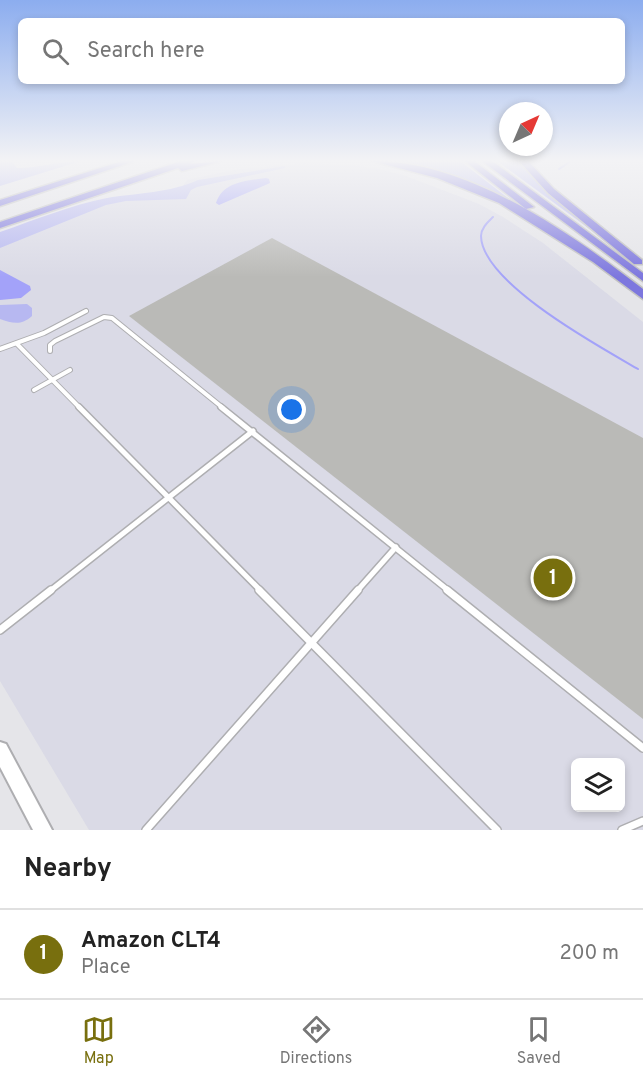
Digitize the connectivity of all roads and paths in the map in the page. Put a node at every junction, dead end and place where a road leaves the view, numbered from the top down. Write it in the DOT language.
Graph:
graph roads {
  1 [pos="43,200"];
  2 [pos="75,200"];
  3 [pos="499,200"];
  4 [pos="520,200"];
  5 [pos="538,200"];
  6 [pos="561,200"];
  7 [pos="0,214"];
  8 [pos="0,225"];
  9 [pos="600,261"];
  10 [pos="643,266"];
  11 [pos="643,278"];
  12 [pos="643,295"];
  13 [pos="86,311"];
  14 [pos="17,344"];
  15 [pos="0,349"];
  16 [pos="50,351"];
  17 [pos="70,370"];
  18 [pos="52,380"];
  19 [pos="34,390"];
  20 [pos="253,431"];
  21 [pos="168,498"];
  22 [pos="396,547"];
  23 [pos="0,630"];
  24 [pos="311,642"];
  25 [pos="643,747"];
  26 [pos="0,750"];
  27 [pos="643,822"];
  28 [pos="43,830"];
  29 [pos="146,830"];
  30 [pos="497,830"];
  31 [pos="622,830"];
  1 -- 7 [label="highway"];
  2 -- 8 [label="highway"];
  3 -- 9 [label="highway"];
  4 -- 9 [label="highway"];
  5 -- 11 [label="highway"];
  6 -- 10 [label="highway"];
  9 -- 12 [label="highway"];
  13 -- 14 [label="lane"];
  14 -- 15 [label="lane"];
  14 -- 18 [label="lane"];
  16 -- 20 [label="lane"];
  17 -- 18 [label="lane"];
  18 -- 19 [label="lane"];
  18 -- 21 [label="lane"];
  20 -- 21 [label="lane"];
  20 -- 22 [label="lane"];
  21 -- 23 [label="lane"];
  21 -- 24 [label="lane"];
  22 -- 24 [label="lane"];
  22 -- 25 [label="lane"];
  24 -- 29 [label="lane"];
  24 -- 30 [label="lane"];
  26 -- 28 [label="street"];
  27 -- 31 [label="lane"];
}
